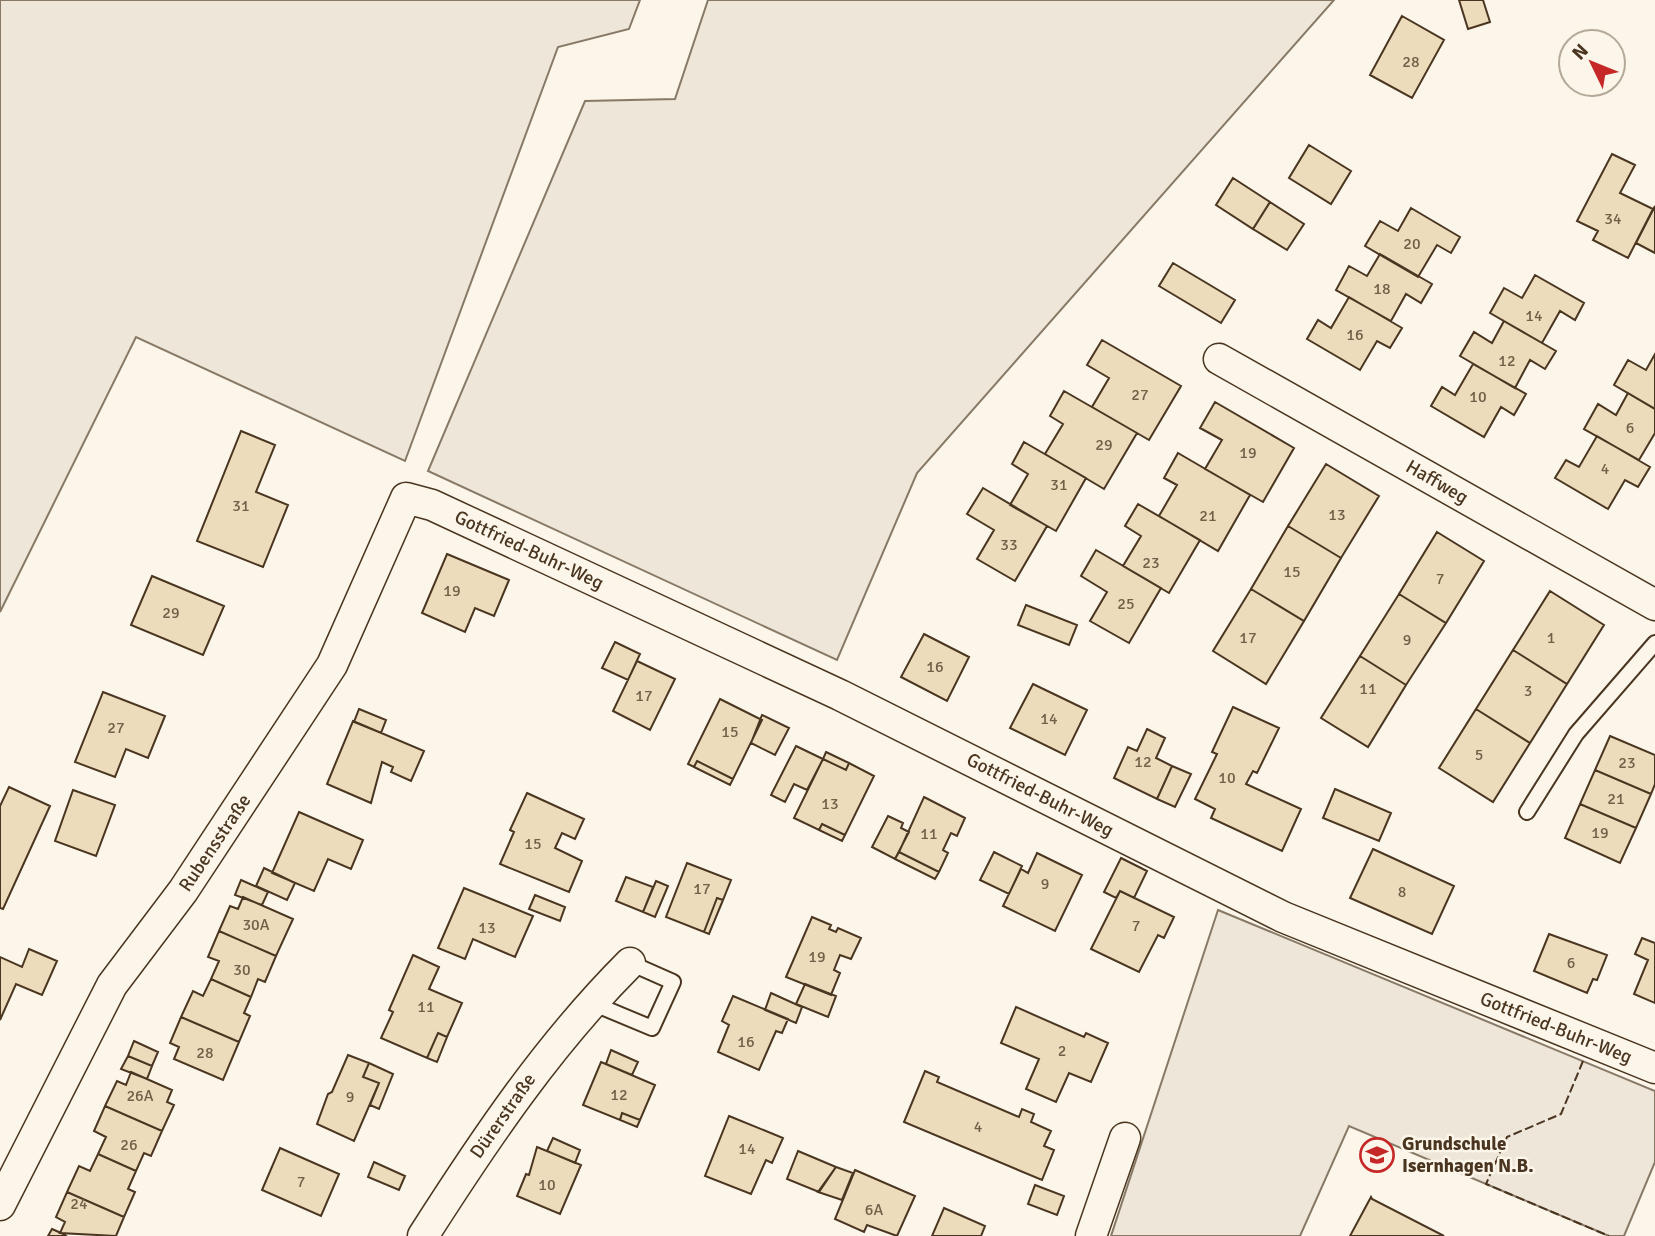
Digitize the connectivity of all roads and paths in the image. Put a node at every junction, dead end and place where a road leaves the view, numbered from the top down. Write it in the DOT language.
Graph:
graph roads {
  1 [pos="1219,359"];
  2 [pos="432,505"];
  3 [pos="1655,605"];
  4 [pos="1655,643"];
  5 [pos="1527,812"];
  6 [pos="630,962"];
  7 [pos="591,1002"];
  8 [pos="1655,1068"];
  9 [pos="1125,1138"];
  10 [pos="0,1205"];
  11 [pos="423,1236"];
  12 [pos="1091,1236"];
  1 -- 3 [label="street, Haffweg"];
  2 -- 8 [label="street, Gottfried-Buhr-Weg"];
  2 -- 10 [label="street, Rubensstraße"];
  4 -- 5 [label="lane"];
  6 -- 7 [label="street, Dürerstraße"];
  6 -- 7 [label="lane, Dürerstraße"];
  7 -- 11 [label="street, Dürerstraße"];
  9 -- 12 [label="street"];
}
